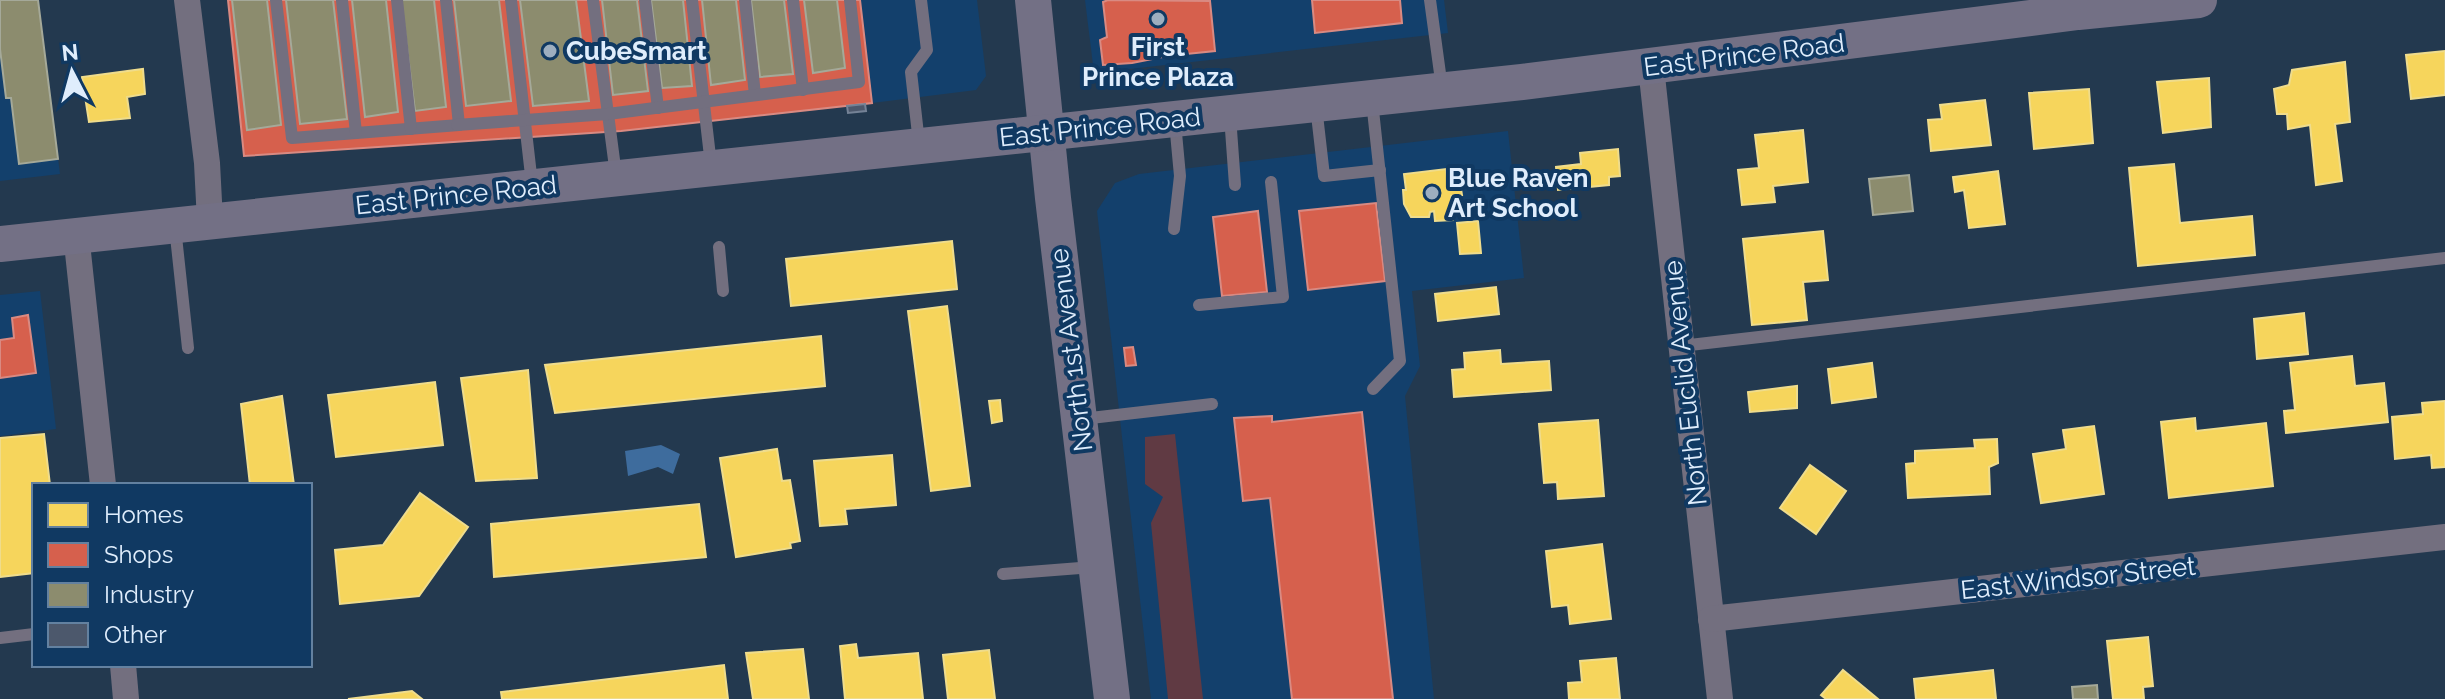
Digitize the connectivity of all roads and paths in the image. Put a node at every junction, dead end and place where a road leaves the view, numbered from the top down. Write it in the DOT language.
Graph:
graph roads {
  1 [pos="187,0"];
  2 [pos="276,0"];
  3 [pos="342,0"];
  4 [pos="397,0"];
  5 [pos="446,0"];
  6 [pos="511,0"];
  7 [pos="593,0"];
  8 [pos="645,0"];
  9 [pos="692,0"];
  10 [pos="745,0"];
  11 [pos="793,0"];
  12 [pos="850,0"];
  13 [pos="921,0"];
  14 [pos="1033,0"];
  15 [pos="1430,0"];
  16 [pos="2199,0"];
  17 [pos="2078,6"];
  18 [pos="1651,67"];
  19 [pos="1442,89"];
  20 [pos="803,90"];
  21 [pos="755,95"];
  22 [pos="1372,97"];
  23 [pos="704,102"];
  24 [pos="1316,103"];
  25 [pos="658,108"];
  26 [pos="1230,113"];
  27 [pos="608,114"];
  28 [pos="1174,119"];
  29 [pos="525,121"];
  30 [pos="457,125"];
  31 [pos="411,129"];
  32 [pos="356,133"];
  33 [pos="1046,133"];
  34 [pos="920,146"];
  35 [pos="712,168"];
  36 [pos="1380,170"];
  37 [pos="617,178"];
  38 [pos="1271,182"];
  39 [pos="1235,185"];
  40 [pos="533,187"];
  41 [pos="210,221"];
  42 [pos="175,224"];
  43 [pos="1174,229"];
  44 [pos="76,234"];
  45 [pos="0,244"];
  46 [pos="719,247"];
  47 [pos="2445,258"];
  48 [pos="723,291"];
  49 [pos="1199,305"];
  50 [pos="1681,346"];
  51 [pos="188,348"];
  52 [pos="1373,389"];
  53 [pos="1212,404"];
  54 [pos="1079,419"];
  55 [pos="103,483"];
  56 [pos="2445,537"];
  57 [pos="1096,566"];
  58 [pos="1003,574"];
  59 [pos="1711,619"];
  60 [pos="32,634"];
  61 [pos="0,638"];
  62 [pos="123,667"];
  63 [pos="126,699"];
  64 [pos="1112,699"];
  65 [pos="1720,699"];
  1 -- 41 [label="street"];
  2 -- 32 [label="lane"];
  3 -- 32 [label="lane"];
  4 -- 31 [label="lane"];
  5 -- 30 [label="lane"];
  6 -- 29 [label="lane"];
  7 -- 27 [label="lane"];
  8 -- 25 [label="lane"];
  9 -- 23 [label="lane"];
  10 -- 21 [label="lane"];
  11 -- 20 [label="lane"];
  12 -- 20 [label="lane"];
  13 -- 34 [label="lane"];
  14 -- 33 [label="main road, North 1st Avenue"];
  15 -- 19 [label="lane"];
  16 -- 17 [label="main road, East Prince Road"];
  17 -- 18 [label="main road, East Prince Road"];
  18 -- 19 [label="main road, East Prince Road"];
  18 -- 50 [label="street, North Euclid Avenue"];
  19 -- 22 [label="main road, East Prince Road"];
  20 -- 21 [label="lane"];
  21 -- 23 [label="lane"];
  22 -- 24 [label="main road, East Prince Road"];
  22 -- 36 [label="lane"];
  23 -- 25 [label="lane"];
  23 -- 35 [label="lane"];
  24 -- 26 [label="main road, East Prince Road"];
  24 -- 36 [label="lane"];
  25 -- 27 [label="lane"];
  26 -- 28 [label="main road, East Prince Road"];
  26 -- 39 [label="lane"];
  27 -- 29 [label="lane"];
  27 -- 37 [label="lane"];
  28 -- 33 [label="main road, East Prince Road"];
  28 -- 43 [label="lane"];
  29 -- 30 [label="lane"];
  29 -- 40 [label="lane"];
  30 -- 31 [label="lane"];
  31 -- 32 [label="lane"];
  33 -- 34 [label="main road, East Prince Road"];
  33 -- 54 [label="main road, North 1st Avenue"];
  34 -- 35 [label="main road, East Prince Road"];
  35 -- 37 [label="main road, East Prince Road"];
  36 -- 52 [label="lane"];
  37 -- 40 [label="main road, East Prince Road"];
  38 -- 49 [label="lane"];
  40 -- 41 [label="main road, East Prince Road"];
  41 -- 42 [label="main road, East Prince Road"];
  42 -- 44 [label="main road, East Prince Road"];
  42 -- 51 [label="lane"];
  44 -- 45 [label="main road, East Prince Road"];
  44 -- 55 [label="street"];
  46 -- 48 [label="lane"];
  47 -- 50 [label="lane"];
  50 -- 59 [label="street, North Euclid Avenue"];
  53 -- 54 [label="lane"];
  54 -- 57 [label="main road, North 1st Avenue"];
  56 -- 59 [label="street, East Windsor Street"];
  57 -- 58 [label="lane"];
  57 -- 64 [label="main road, North 1st Avenue"];
  59 -- 65 [label="street, North Euclid Avenue"];
  60 -- 61 [label="lane"];
  62 -- 63 [label="street"];
}
